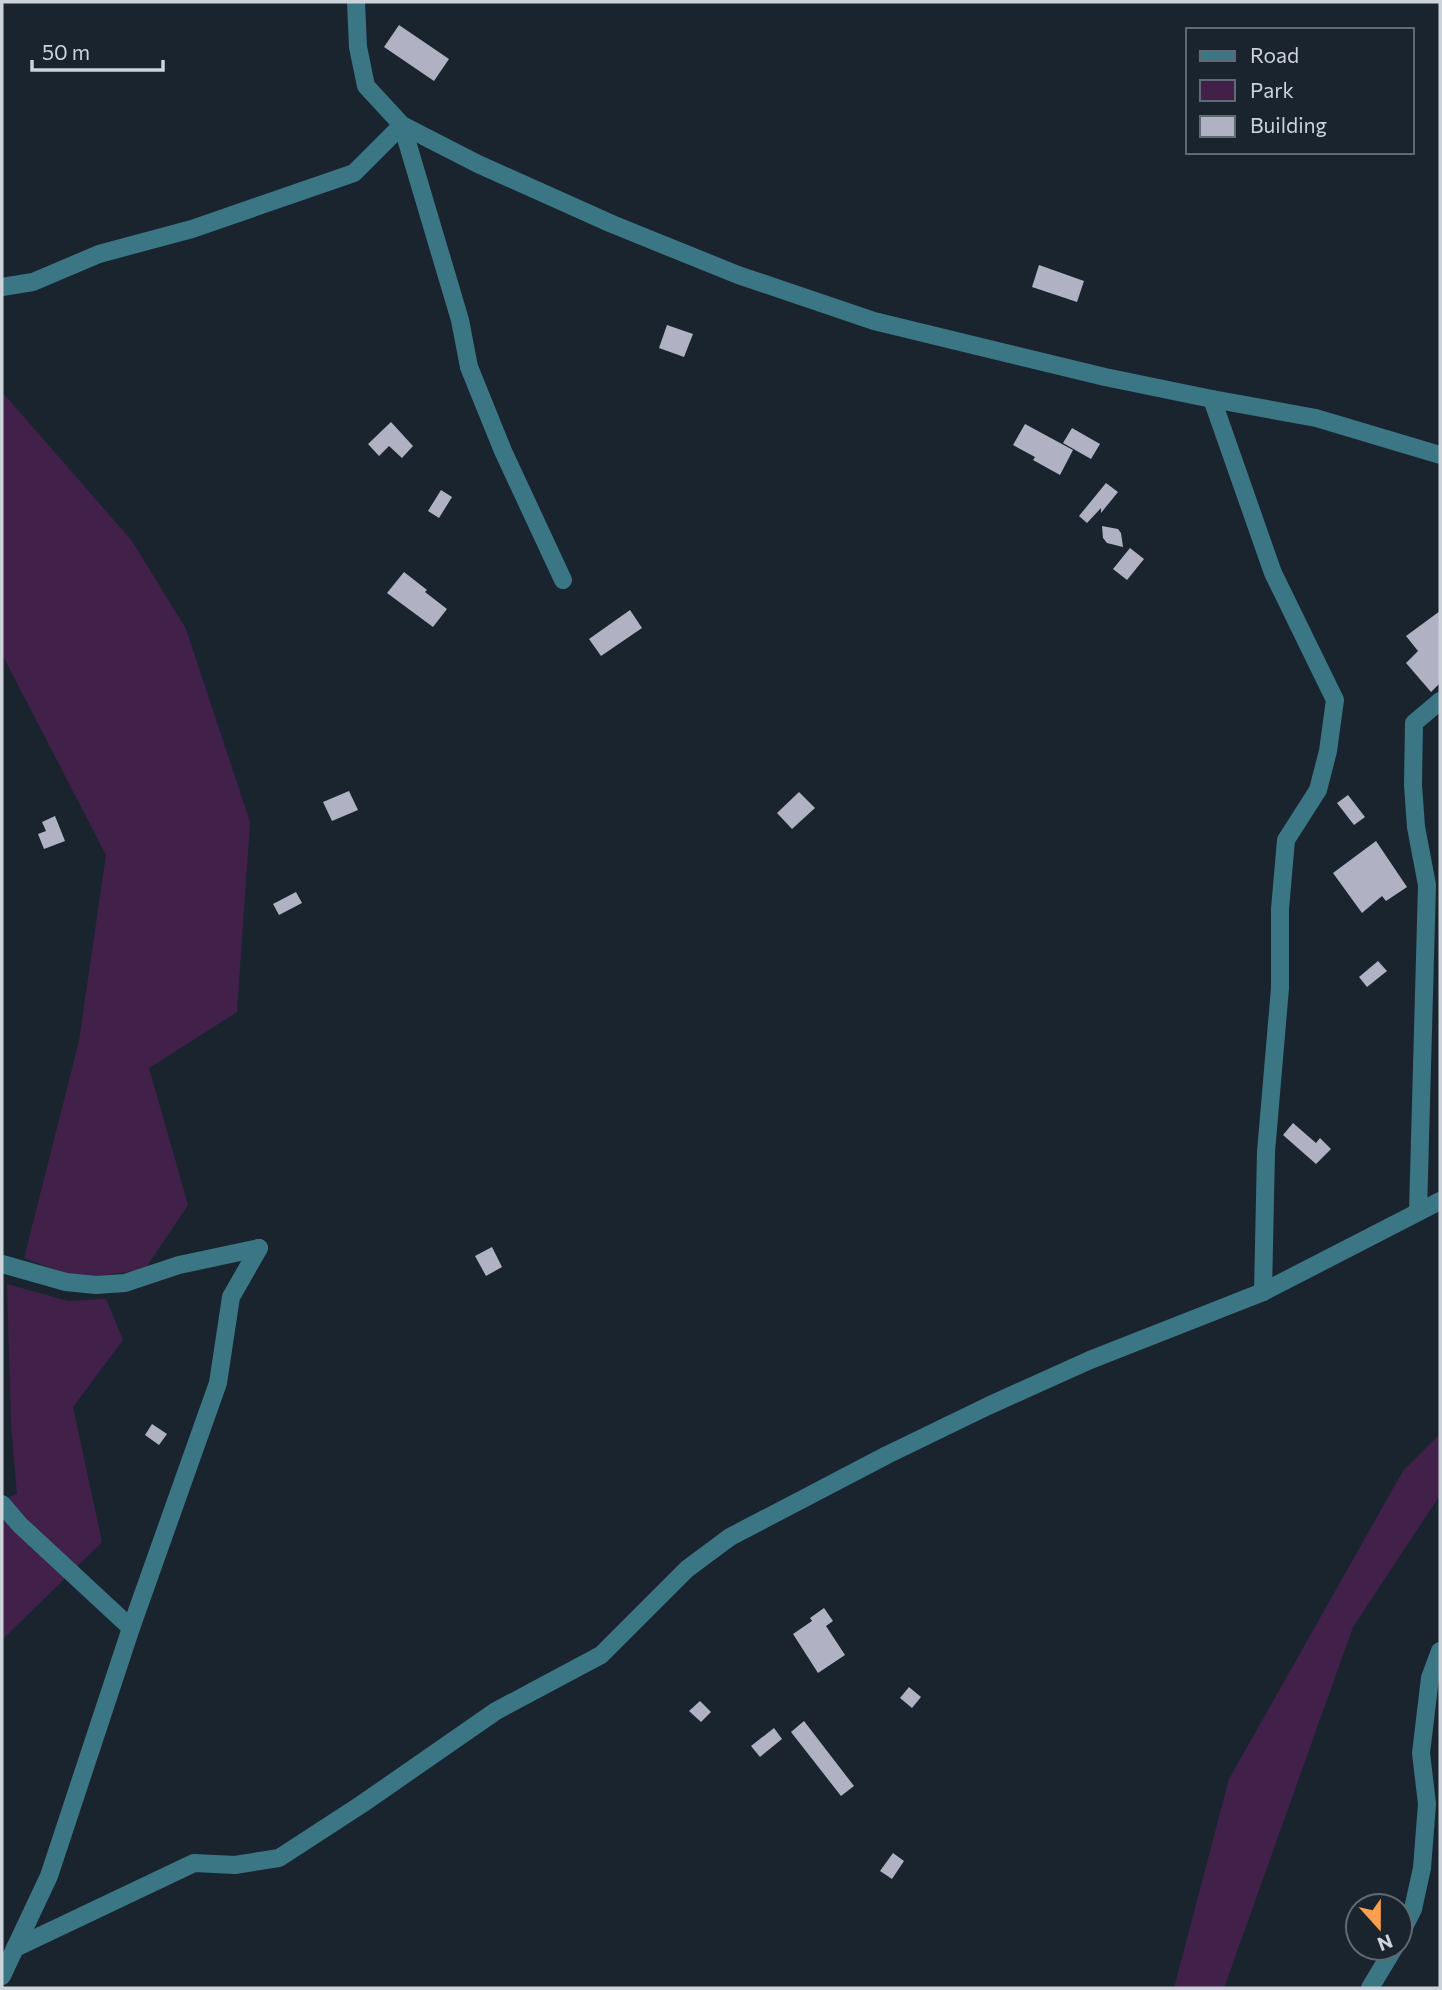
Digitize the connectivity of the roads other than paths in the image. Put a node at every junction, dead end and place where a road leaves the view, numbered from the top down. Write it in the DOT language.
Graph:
graph roads {
  1 [pos="356,2"];
  2 [pos="402,125"];
  3 [pos="2,287"];
  4 [pos="1212,400"];
  5 [pos="1440,455"];
  6 [pos="563,580"];
  7 [pos="1440,701"];
  8 [pos="1440,1201"];
  9 [pos="1418,1212"];
  10 [pos="2,1264"];
  11 [pos="1263,1292"];
  12 [pos="2,1504"];
  13 [pos="131,1628"];
  14 [pos="1440,1651"];
  15 [pos="1414,1904"];
  16 [pos="15,1948"];
  17 [pos="1386,1962"];
  18 [pos="2,1976"];
  19 [pos="1370,1988"];
  1 -- 2 [label="street"];
  2 -- 3 [label="street"];
  2 -- 4 [label="street"];
  2 -- 6 [label="street"];
  4 -- 5 [label="street"];
  4 -- 11 [label="street"];
  7 -- 9 [label="street"];
  8 -- 9 [label="street"];
  9 -- 11 [label="street"];
  10 -- 13 [label="street"];
  11 -- 16 [label="street"];
  12 -- 13 [label="street"];
  13 -- 16 [label="street"];
  14 -- 15 [label="street"];
  16 -- 18 [label="street"];
  17 -- 19 [label="street"];
}
